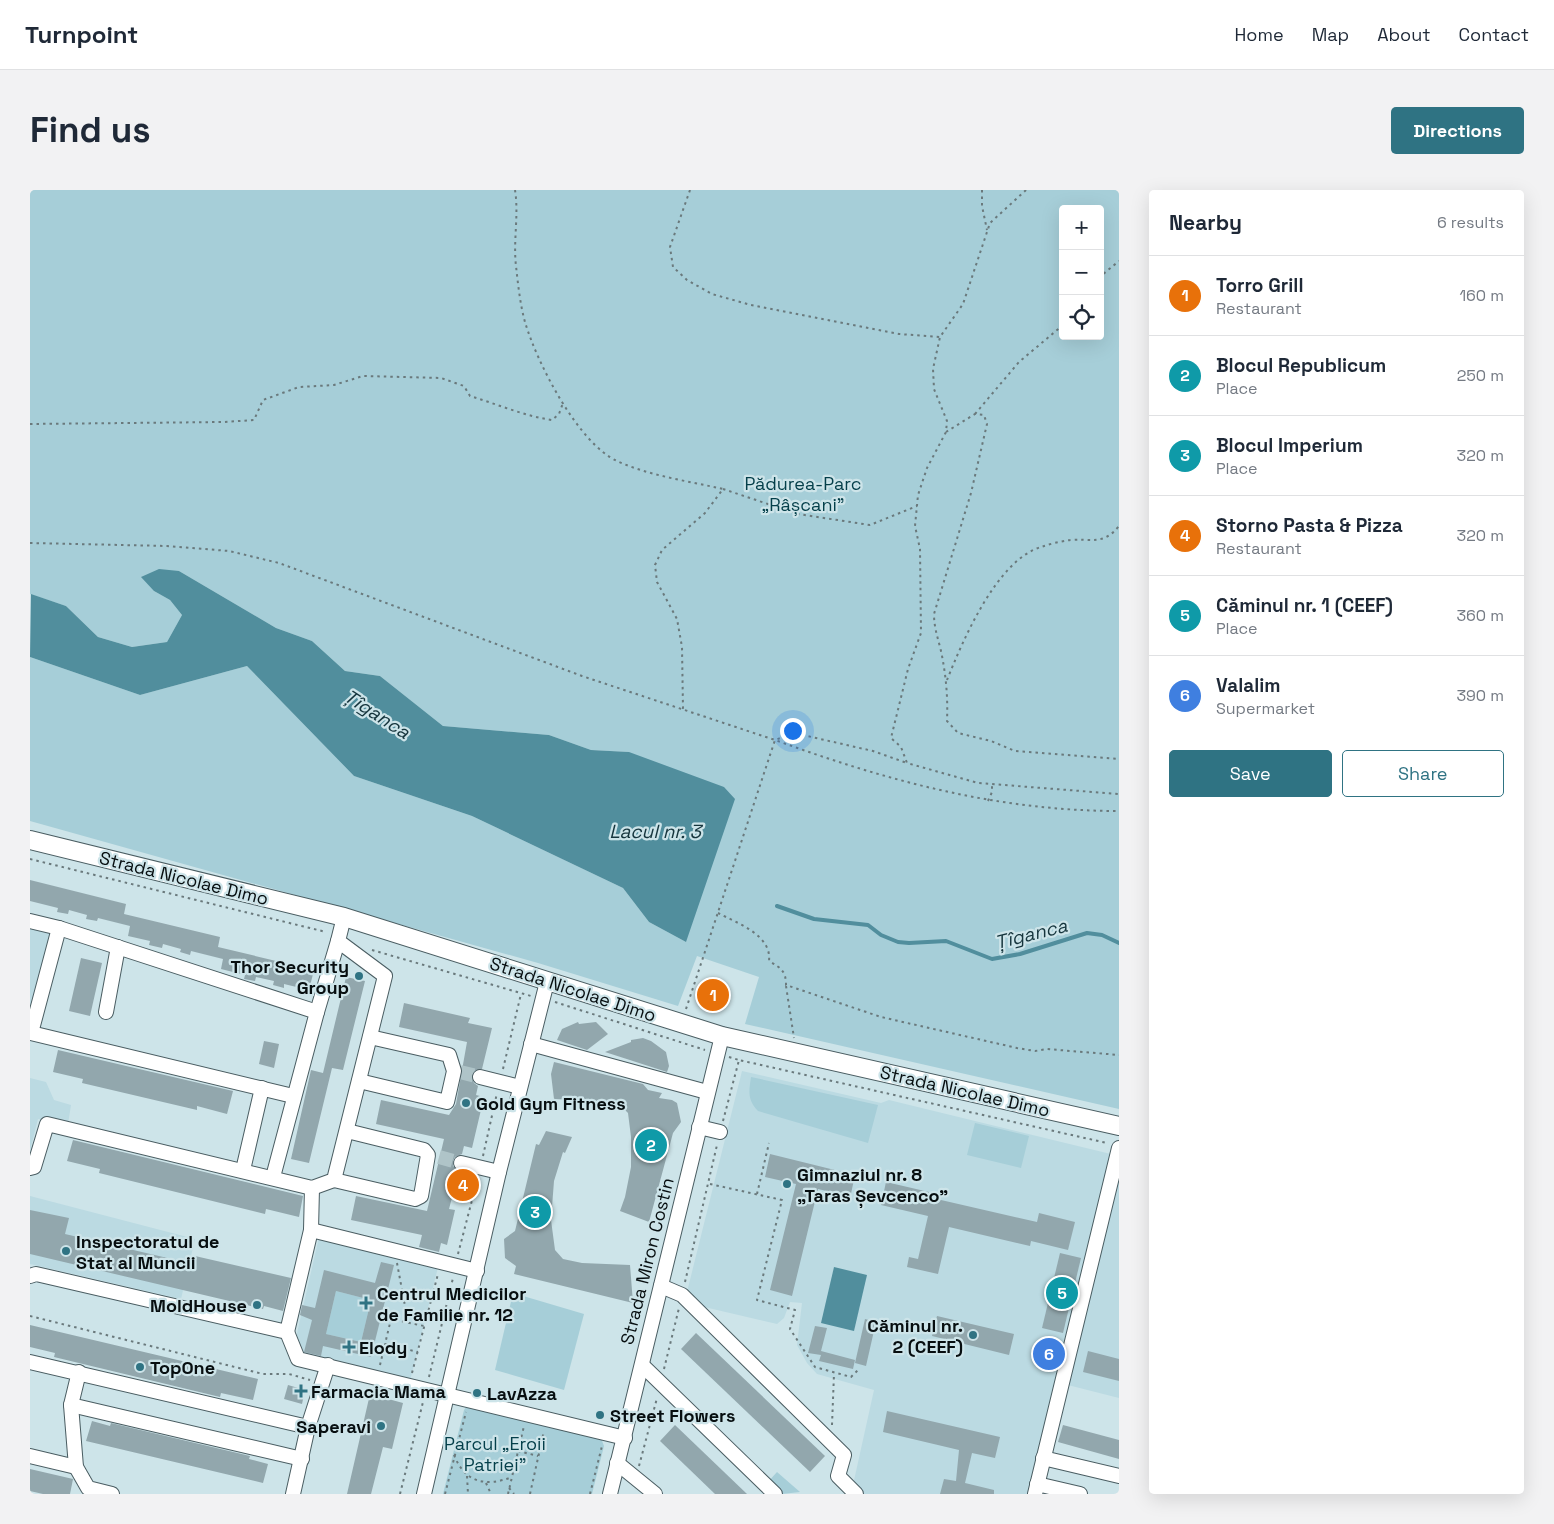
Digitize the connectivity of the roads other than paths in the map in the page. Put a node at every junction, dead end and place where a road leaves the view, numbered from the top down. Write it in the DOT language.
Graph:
graph roads {
  1 [pos="30,840"];
  2 [pos="344,917"];
  3 [pos="30,921"];
  4 [pos="59,928"];
  5 [pos="339,938"];
  6 [pos="118,947"];
  7 [pos="545,991"];
  8 [pos="106,1012"];
  9 [pos="317,1012"];
  10 [pos="722,1036"];
  11 [pos="370,1037"];
  12 [pos="531,1044"];
  13 [pos="480,1077"];
  14 [pos="359,1081"];
  15 [pos="520,1087"];
  16 [pos="262,1088"];
  17 [pos="707,1092"];
  18 [pos="293,1096"];
  19 [pos="1119,1126"];
  20 [pos="699,1127"];
  21 [pos="347,1131"];
  22 [pos="720,1132"];
  23 [pos="1115,1146"];
  24 [pos="461,1163"];
  25 [pos="30,1168"];
  26 [pos="243,1170"];
  27 [pos="499,1172"];
  28 [pos="274,1177"];
  29 [pos="334,1180"];
  30 [pos="312,1188"];
  31 [pos="311,1230"];
  32 [pos="477,1271"];
  33 [pos="30,1276"];
  34 [pos="661,1286"];
  35 [pos="287,1332"];
  36 [pos="30,1362"];
  37 [pos="328,1365"];
  38 [pos="642,1365"];
  39 [pos="79,1372"];
  40 [pos="448,1395"];
  41 [pos="71,1405"];
  42 [pos="308,1427"];
  43 [pos="625,1438"];
  44 [pos="30,1456"];
  45 [pos="1043,1458"];
  46 [pos="302,1459"];
  47 [pos="618,1463"];
  48 [pos="76,1468"];
  49 [pos="1119,1476"];
  50 [pos="1036,1489"];
  51 [pos="112,1494"];
  52 [pos="293,1494"];
  53 [pos="424,1494"];
  54 [pos="610,1494"];
  55 [pos="655,1494"];
  56 [pos="775,1494"];
  57 [pos="856,1494"];
  58 [pos="1080,1494"];
  1 -- 2 [label="main road, Strada Nicolae Dimo"];
  2 -- 5 [label="street"];
  2 -- 7 [label="main road, Strada Nicolae Dimo"];
  3 -- 4 [label="street"];
  4 -- 6 [label="street"];
  4 -- 16 [label="street"];
  5 -- 9 [label="street"];
  5 -- 11 [label="street"];
  6 -- 8 [label="street"];
  6 -- 9 [label="street"];
  7 -- 10 [label="main road, Strada Nicolae Dimo"];
  7 -- 12 [label="street"];
  9 -- 18 [label="street"];
  10 -- 17 [label="street, Strada Miron Costin"];
  10 -- 19 [label="main road, Strada Nicolae Dimo"];
  11 -- 14 [label="street"];
  11 -- 14 [label="street"];
  12 -- 15 [label="street"];
  12 -- 17 [label="street"];
  13 -- 15 [label="street"];
  14 -- 21 [label="street"];
  15 -- 27 [label="street"];
  16 -- 18 [label="street"];
  16 -- 26 [label="street"];
  17 -- 20 [label="street, Strada Miron Costin"];
  18 -- 28 [label="street"];
  20 -- 22 [label="street"];
  20 -- 34 [label="street, Strada Miron Costin"];
  21 -- 29 [label="street"];
  21 -- 29 [label="street"];
  23 -- 45 [label="street"];
  24 -- 27 [label="street"];
  25 -- 26 [label="street"];
  26 -- 28 [label="street"];
  27 -- 32 [label="street"];
  28 -- 30 [label="street"];
  29 -- 30 [label="street"];
  30 -- 31 [label="street"];
  31 -- 32 [label="street"];
  31 -- 35 [label="street"];
  32 -- 40 [label="street"];
  33 -- 35 [label="street"];
  34 -- 38 [label="street, Strada Miron Costin"];
  34 -- 57 [label="street"];
  35 -- 37 [label="street"];
  36 -- 39 [label="street"];
  37 -- 40 [label="street"];
  37 -- 42 [label="street"];
  38 -- 43 [label="street, Strada Miron Costin"];
  38 -- 56 [label="street"];
  39 -- 41 [label="street"];
  39 -- 42 [label="street"];
  40 -- 43 [label="street"];
  40 -- 53 [label="street"];
  41 -- 46 [label="street"];
  41 -- 48 [label="street"];
  42 -- 46 [label="street"];
  43 -- 47 [label="street, Strada Miron Costin"];
  44 -- 48 [label="street"];
  45 -- 49 [label="street"];
  45 -- 50 [label="street"];
  46 -- 52 [label="street"];
  47 -- 54 [label="street, Strada Miron Costin"];
  47 -- 55 [label="street"];
  48 -- 51 [label="street"];
  50 -- 58 [label="street"];
}
